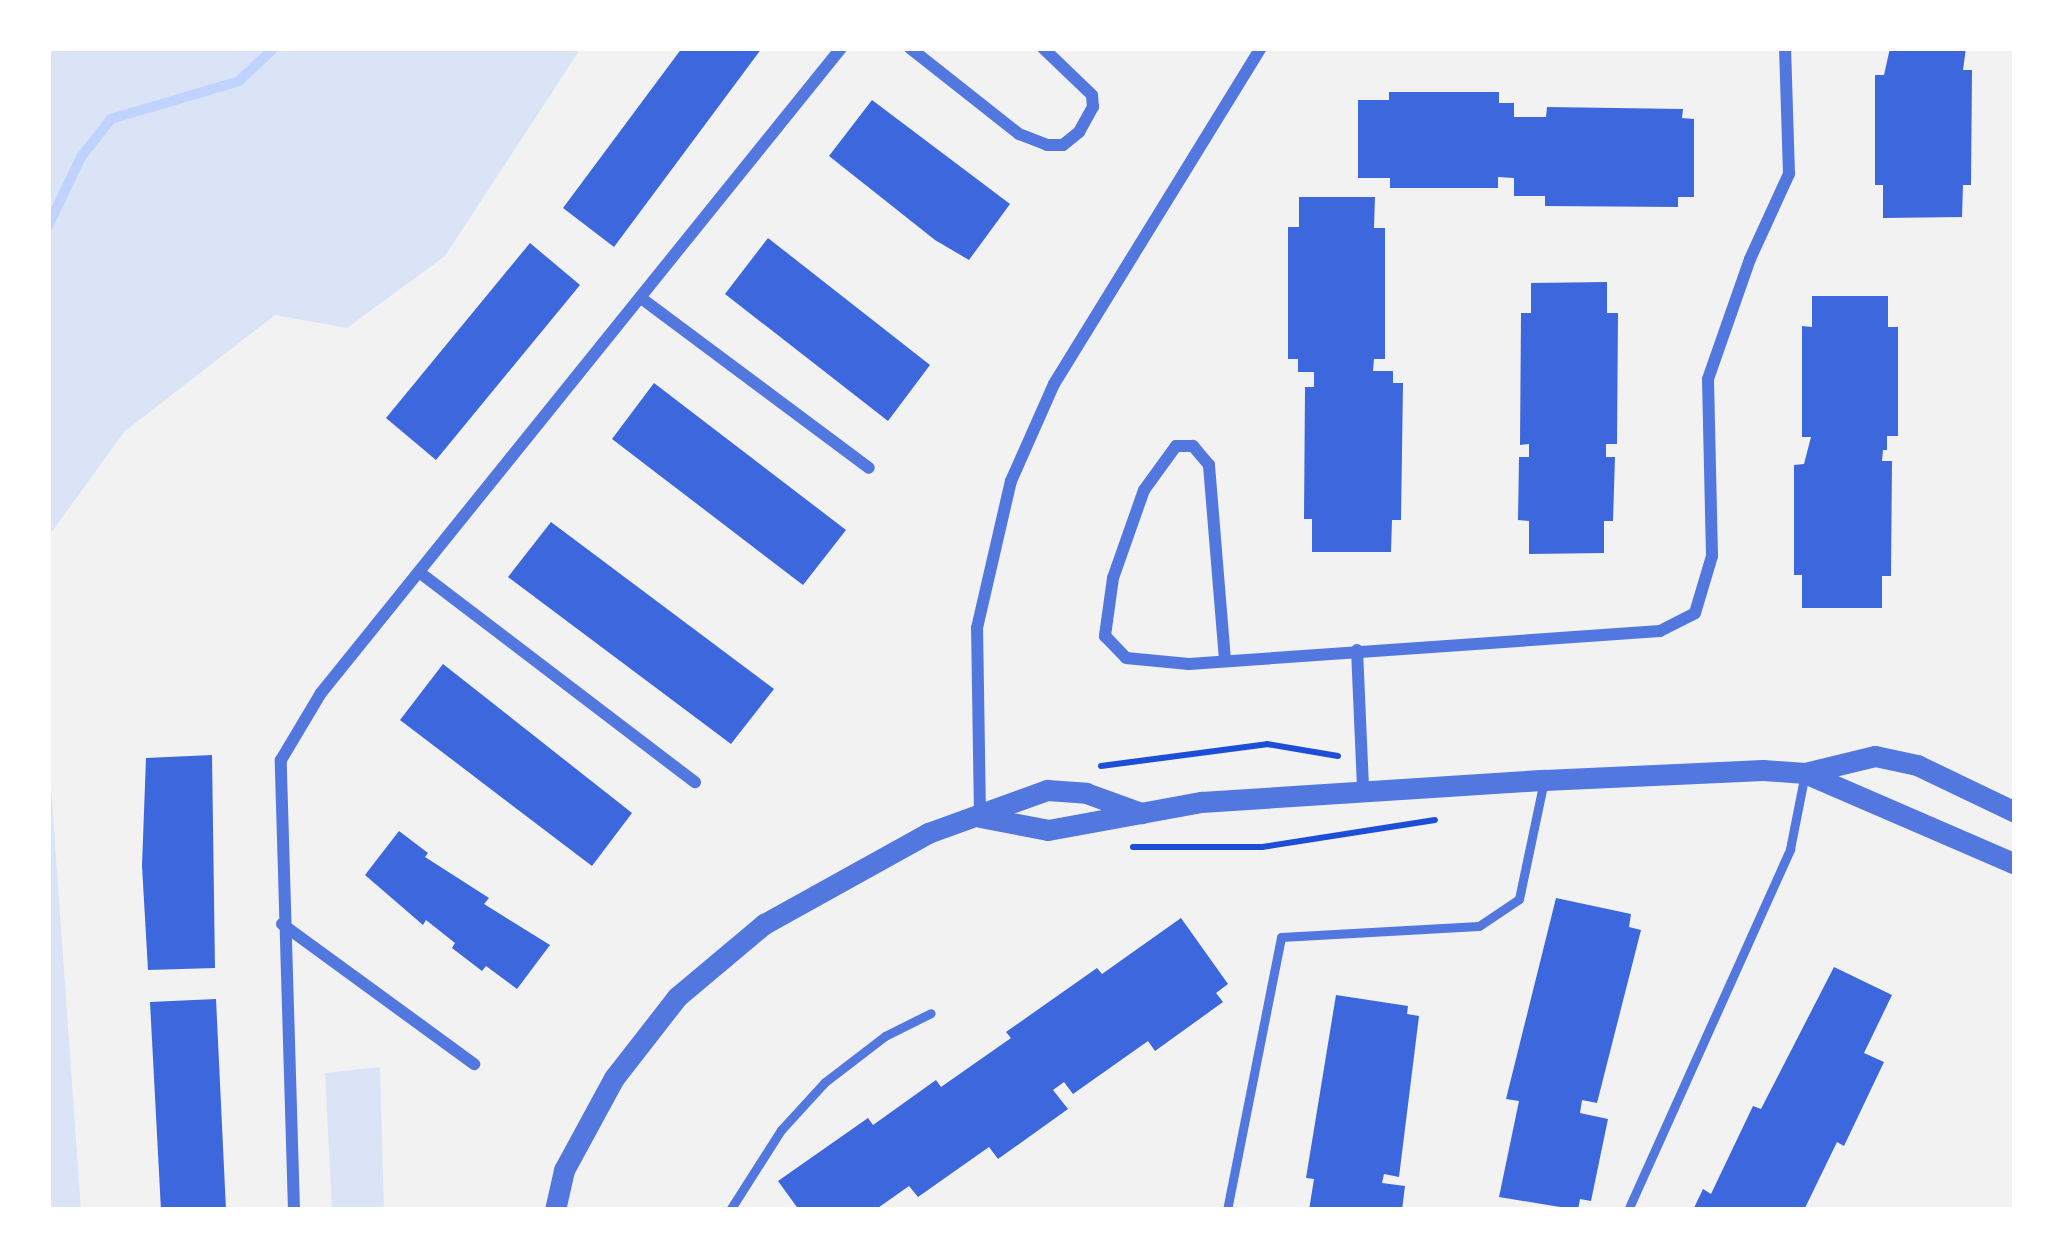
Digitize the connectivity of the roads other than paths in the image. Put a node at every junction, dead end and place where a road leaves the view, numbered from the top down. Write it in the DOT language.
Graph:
graph roads {
  1 [pos="841,48"];
  2 [pos="910,48"];
  3 [pos="1043,48"];
  4 [pos="1261,48"];
  5 [pos="1785,48"];
  6 [pos="641,298"];
  7 [pos="868,469"];
  8 [pos="418,572"];
  9 [pos="1357,650"];
  10 [pos="1226,660"];
  11 [pos="1805,773"];
  12 [pos="1544,780"];
  13 [pos="695,782"];
  14 [pos="1363,790"];
  15 [pos="2015,812"];
  16 [pos="1142,813"];
  17 [pos="980,818"];
  18 [pos="2015,864"];
  19 [pos="282,924"];
  20 [pos="931,1013"];
  21 [pos="474,1064"];
  22 [pos="557,1199"];
  23 [pos="294,1210"];
  24 [pos="541,1210"];
  25 [pos="730,1210"];
  26 [pos="1227,1210"];
  27 [pos="1628,1210"];
  1 -- 6 [label="street"];
  2 -- 3 [label="street"];
  4 -- 17 [label="street"];
  5 -- 9 [label="street"];
  6 -- 7 [label="street"];
  6 -- 8 [label="street"];
  8 -- 13 [label="street"];
  8 -- 19 [label="street"];
  9 -- 10 [label="street"];
  9 -- 14 [label="street"];
  10 -- 10 [label="street"];
  11 -- 12 [label="street"];
  11 -- 15 [label="street"];
  11 -- 18 [label="street"];
  11 -- 27 [label="lane"];
  12 -- 14 [label="street"];
  12 -- 26 [label="lane"];
  14 -- 16 [label="street"];
  16 -- 17 [label="street"];
  16 -- 17 [label="street"];
  17 -- 22 [label="street"];
  19 -- 21 [label="street"];
  19 -- 23 [label="street"];
  20 -- 25 [label="lane"];
  22 -- 24 [label="street"];
}
